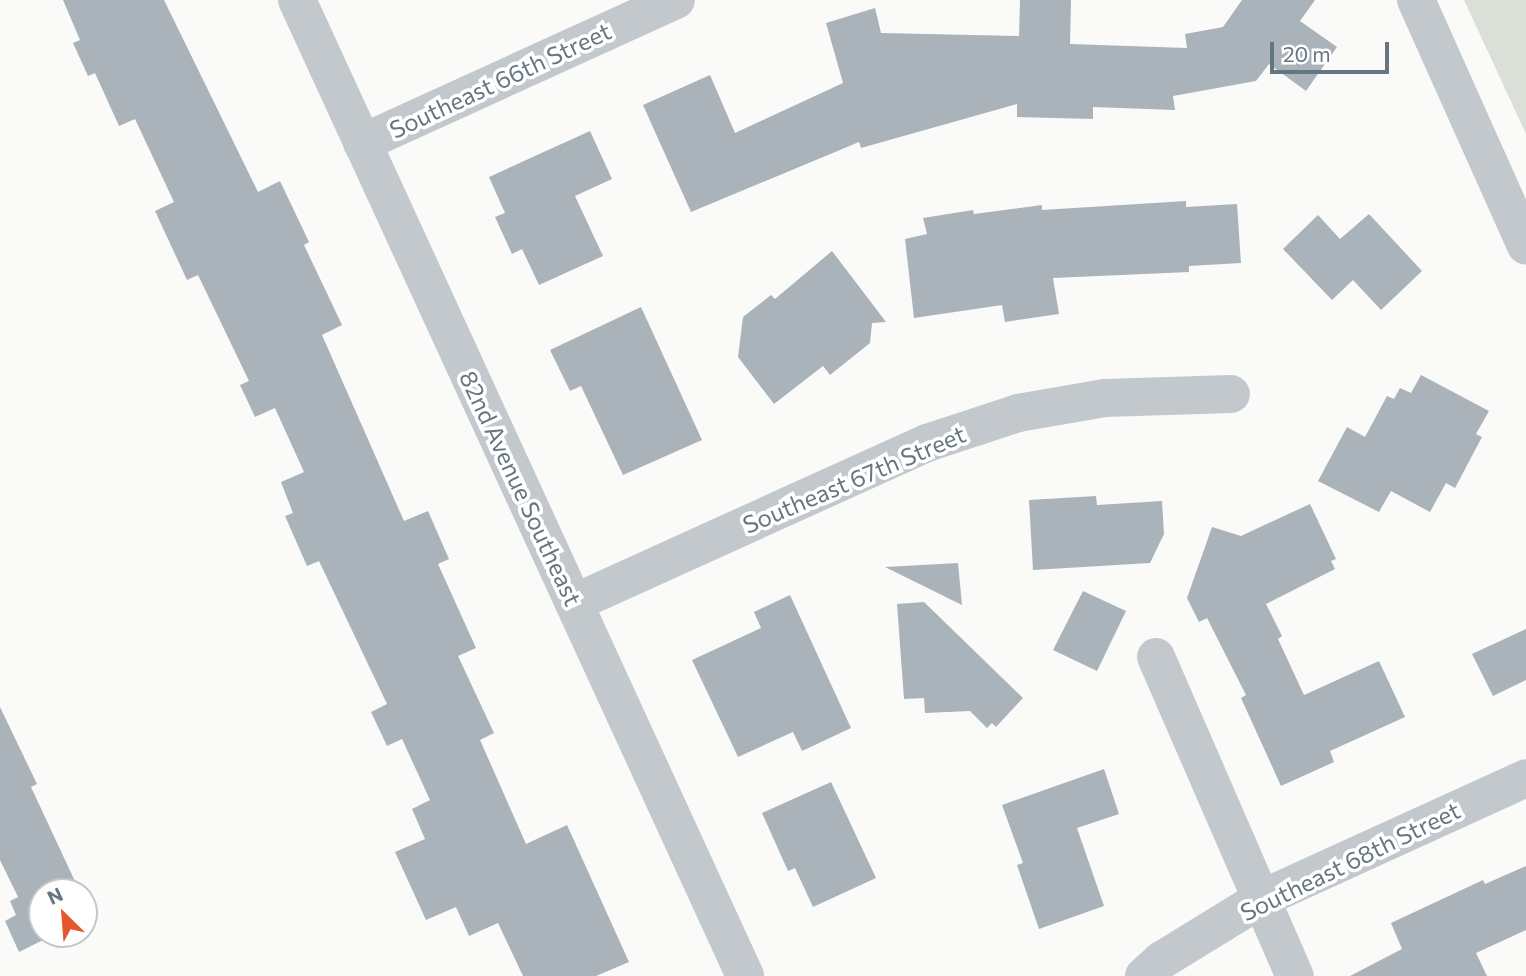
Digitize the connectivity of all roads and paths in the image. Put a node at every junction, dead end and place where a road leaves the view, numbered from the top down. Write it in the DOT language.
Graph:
graph roads {
  1 [pos="297,0"];
  2 [pos="676,0"];
  3 [pos="1416,0"];
  4 [pos="362,143"];
  5 [pos="1526,246"];
  6 [pos="1231,394"];
  7 [pos="574,603"];
  8 [pos="1156,657"];
  9 [pos="1526,778"];
  10 [pos="1261,899"];
  11 [pos="745,976"];
  12 [pos="1144,976"];
  13 [pos="1296,976"];
  1 -- 4 [label="street, 82nd Avenue Southeast"];
  2 -- 4 [label="street, Southeast 66th Street"];
  3 -- 5 [label="street"];
  4 -- 7 [label="street, 82nd Avenue Southeast"];
  6 -- 7 [label="street, Southeast 67th Street"];
  7 -- 11 [label="street, 82nd Avenue Southeast"];
  8 -- 10 [label="street"];
  9 -- 10 [label="street, Southeast 68th Street"];
  10 -- 12 [label="street, Southeast 68th Street"];
  10 -- 13 [label="street"];
}
